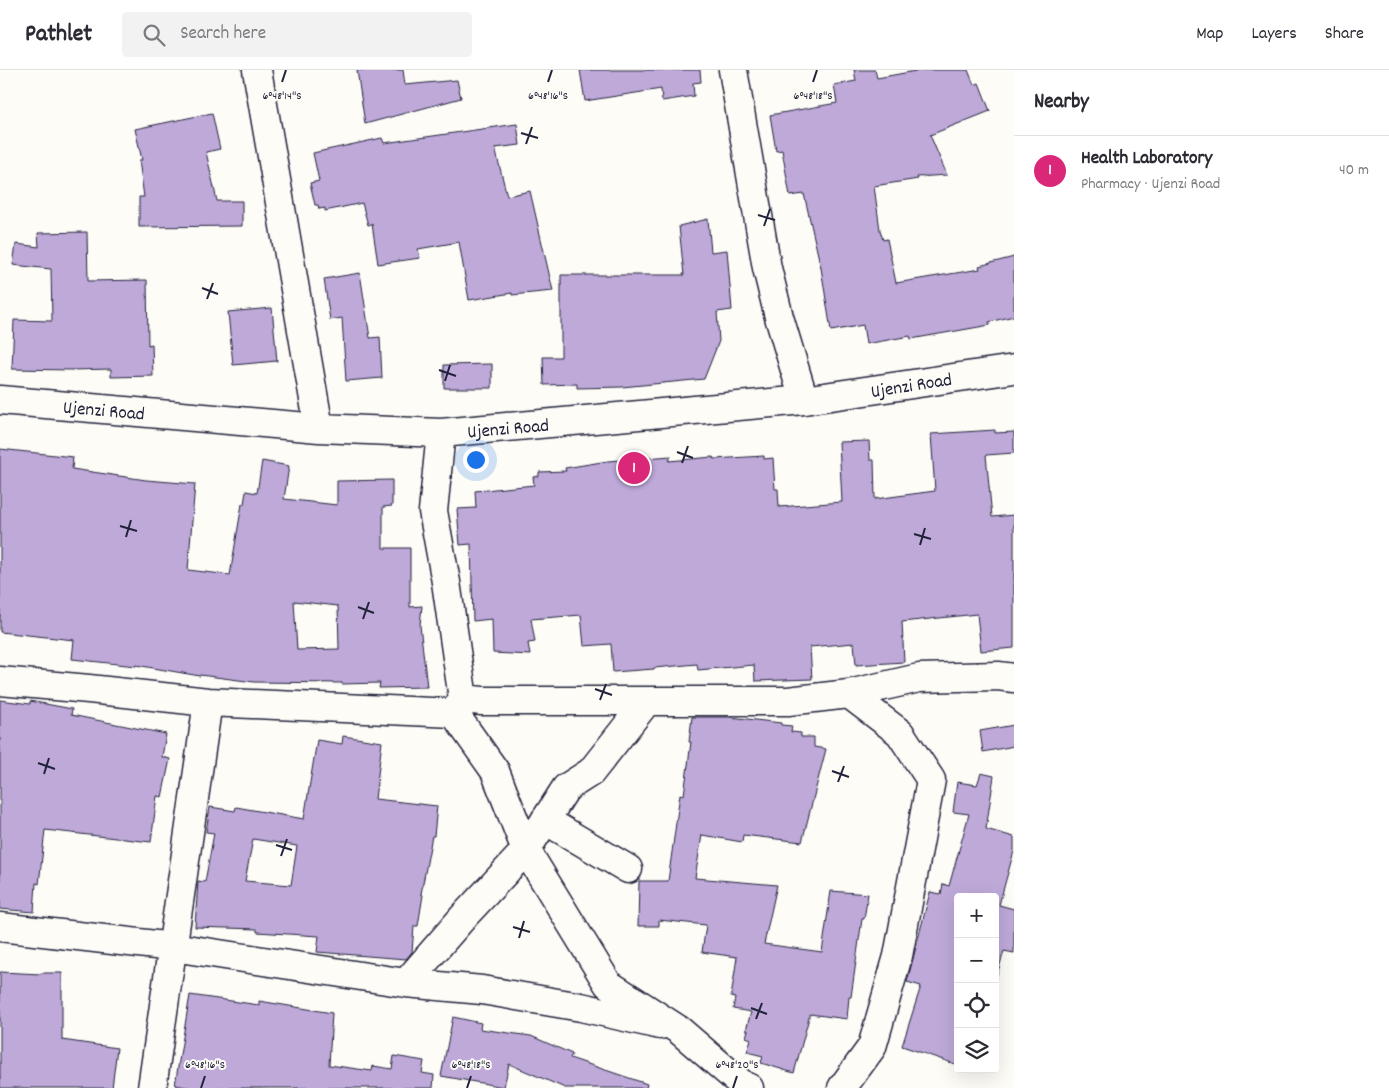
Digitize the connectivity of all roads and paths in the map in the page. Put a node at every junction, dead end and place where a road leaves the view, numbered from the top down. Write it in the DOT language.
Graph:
graph roads {
  1 [pos="257,70"];
  2 [pos="733,70"];
  3 [pos="1014,369"];
  4 [pos="0,400"];
  5 [pos="804,400"];
  6 [pos="319,428"];
  7 [pos="441,432"];
  8 [pos="1014,678"];
  9 [pos="0,682"];
  10 [pos="849,694"];
  11 [pos="647,701"];
  12 [pos="208,702"];
  13 [pos="459,706"];
  14 [pos="546,820"];
  15 [pos="526,850"];
  16 [pos="628,869"];
  17 [pos="0,927"];
  18 [pos="173,947"];
  19 [pos="406,983"];
  20 [pos="679,1030"];
  21 [pos="152,1088"];
  22 [pos="749,1088"];
  23 [pos="842,1088"];
  1 -- 6 [label="street"];
  2 -- 5 [label="street"];
  3 -- 5 [label="street, Ujenzi Road"];
  4 -- 6 [label="street, Ujenzi Road"];
  5 -- 7 [label="street, Ujenzi Road"];
  6 -- 7 [label="street, Ujenzi Road"];
  7 -- 13 [label="street"];
  8 -- 10 [label="street"];
  9 -- 12 [label="street"];
  10 -- 11 [label="street"];
  10 -- 23 [label="street"];
  11 -- 13 [label="street"];
  11 -- 14 [label="street"];
  12 -- 13 [label="street"];
  12 -- 18 [label="street"];
  13 -- 15 [label="street"];
  14 -- 15 [label="street"];
  14 -- 16 [label="street"];
  15 -- 19 [label="street"];
  15 -- 20 [label="street"];
  17 -- 18 [label="street"];
  18 -- 19 [label="street"];
  18 -- 21 [label="street"];
  19 -- 20 [label="street"];
  20 -- 22 [label="street"];
}
